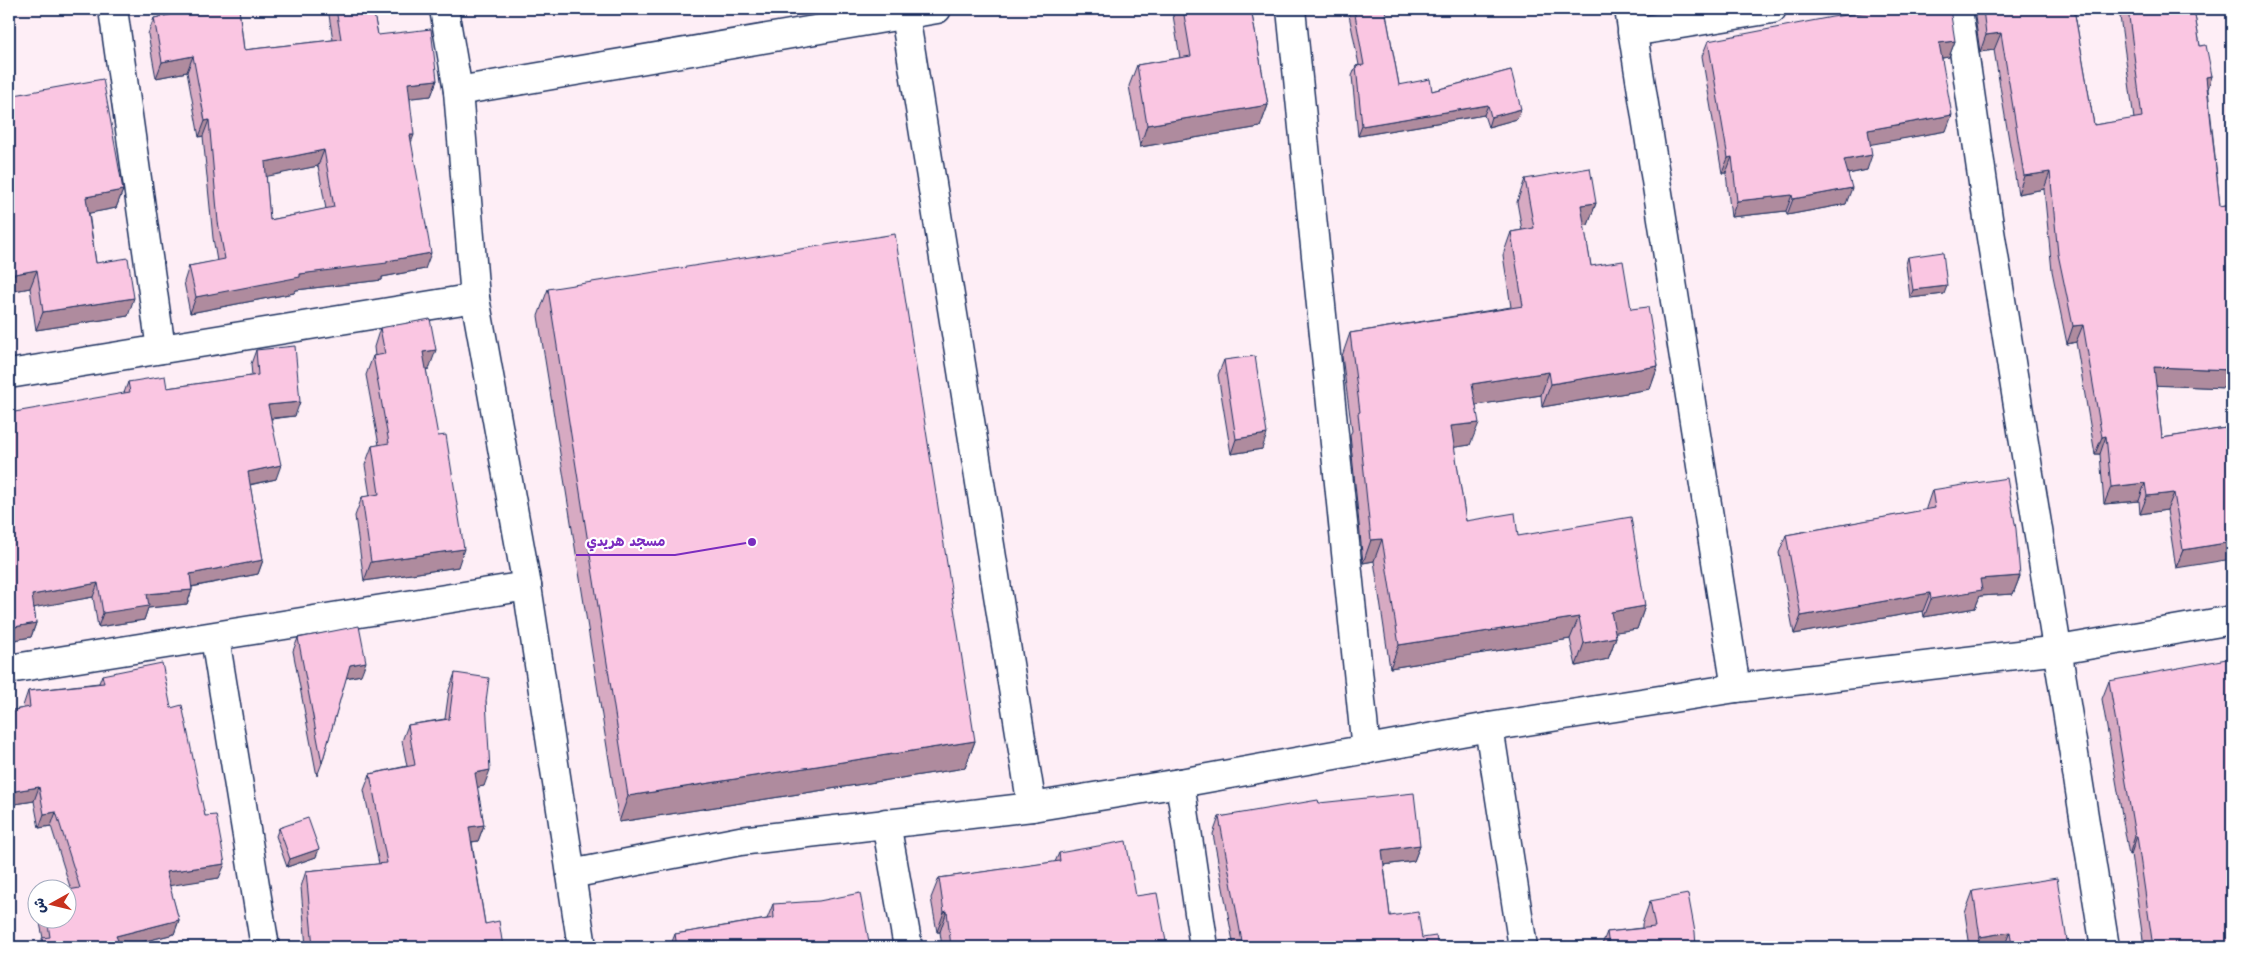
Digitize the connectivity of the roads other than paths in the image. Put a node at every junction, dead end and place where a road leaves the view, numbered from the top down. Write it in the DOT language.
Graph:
graph roads {
  1 [pos="114,9"];
  2 [pos="444,9"];
  3 [pos="937,9"];
  4 [pos="1291,9"];
  5 [pos="1772,9"];
  6 [pos="1958,9"];
  7 [pos="904,12"];
  8 [pos="1630,21"];
  9 [pos="458,91"];
  10 [pos="475,298"];
  11 [pos="161,350"];
  12 [pos="9,374"];
  13 [pos="527,586"];
  14 [pos="2232,620"];
  15 [pos="215,638"];
  16 [pos="2059,650"];
  17 [pos="9,670"];
  18 [pos="1736,688"];
  19 [pos="1489,727"];
  20 [pos="1366,750"];
  21 [pos="1180,783"];
  22 [pos="1032,807"];
  23 [pos="886,823"];
  24 [pos="571,874"];
  25 [pos="265,947"];
  26 [pos="582,947"];
  27 [pos="908,947"];
  28 [pos="1204,947"];
  29 [pos="1523,947"];
  30 [pos="2105,947"];
  1 -- 11 [label="street"];
  2 -- 9 [label="street"];
  3 -- 7 [label="street"];
  4 -- 20 [label="street"];
  5 -- 8 [label="street"];
  6 -- 16 [label="street"];
  7 -- 9 [label="street"];
  7 -- 22 [label="street"];
  8 -- 18 [label="street"];
  9 -- 10 [label="street"];
  10 -- 11 [label="street"];
  10 -- 13 [label="street"];
  11 -- 12 [label="street"];
  13 -- 15 [label="street"];
  13 -- 24 [label="street"];
  14 -- 16 [label="street"];
  15 -- 17 [label="street"];
  15 -- 25 [label="street"];
  16 -- 18 [label="street"];
  16 -- 30 [label="street"];
  18 -- 19 [label="street"];
  19 -- 20 [label="street"];
  19 -- 29 [label="street"];
  20 -- 21 [label="street"];
  21 -- 22 [label="street"];
  21 -- 28 [label="street"];
  22 -- 23 [label="street"];
  23 -- 24 [label="street"];
  23 -- 27 [label="street"];
  24 -- 26 [label="street"];
}
